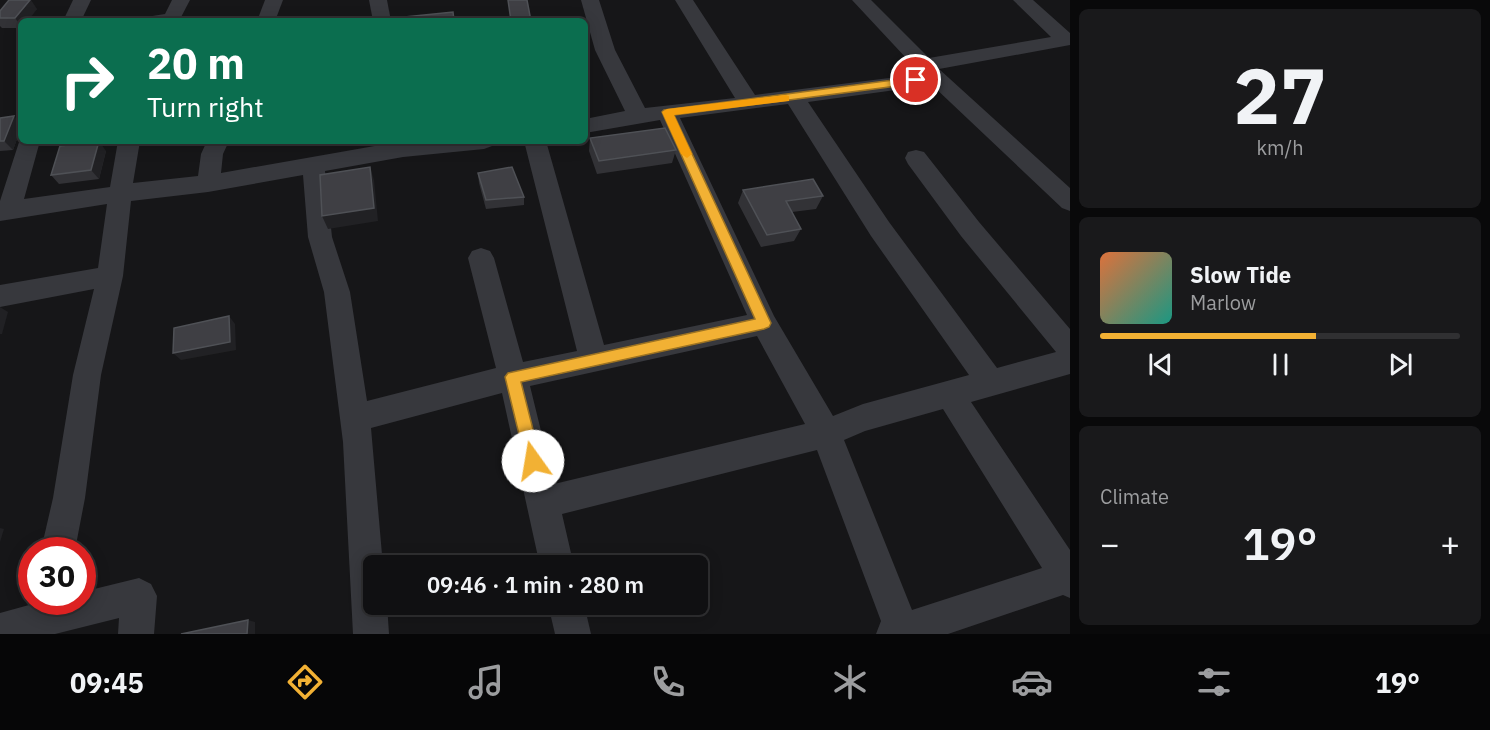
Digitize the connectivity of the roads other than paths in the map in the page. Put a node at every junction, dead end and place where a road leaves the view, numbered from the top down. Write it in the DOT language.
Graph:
graph roads {
  1 [pos="82,0"];
  2 [pos="181,0"];
  3 [pos="274,0"];
  4 [pos="378,0"];
  5 [pos="590,0"];
  6 [pos="684,0"];
  7 [pos="861,0"];
  8 [pos="1022,0"];
  9 [pos="73,18"];
  10 [pos="172,18"];
  11 [pos="267,18"];
  12 [pos="381,18"];
  13 [pos="1068,40"];
  14 [pos="931,71"];
  15 [pos="794,97"];
  16 [pos="749,103"];
  17 [pos="667,112"];
  18 [pos="638,116"];
  19 [pos="588,125"];
  20 [pos="28,144"];
  21 [pos="128,144"];
  22 [pos="217,144"];
  23 [pos="423,144"];
  24 [pos="536,144"];
  25 [pos="403,145"];
  26 [pos="916,158"];
  27 [pos="313,165"];
  28 [pos="208,184"];
  29 [pos="120,194"];
  30 [pos="1070,202"];
  31 [pos="5,211"];
  32 [pos="481,258"];
  33 [pos="110,276"];
  34 [pos="0,296"];
  35 [pos="764,323"];
  36 [pos="1070,349"];
  37 [pos="594,360"];
  38 [pos="1070,361"];
  39 [pos="513,377"];
  40 [pos="990,381"];
  41 [pos="950,395"];
  42 [pos="354,418"];
  43 [pos="826,433"];
  44 [pos="543,503"];
  45 [pos="61,537"];
  46 [pos="555,555"];
  47 [pos="1069,578"];
  48 [pos="96,602"];
  49 [pos="34,615"];
  50 [pos="569,615"];
  51 [pos="0,631"];
  52 [pos="900,633"];
  53 [pos="136,634"];
  54 [pos="371,634"];
  55 [pos="573,634"];
  1 -- 9 [label="street"];
  2 -- 10 [label="street"];
  3 -- 11 [label="street"];
  4 -- 12 [label="street"];
  5 -- 18 [label="street"];
  6 -- 16 [label="street"];
  7 -- 14 [label="street"];
  8 -- 13 [label="street"];
  13 -- 14 [label="street"];
  14 -- 15 [label="street"];
  14 -- 30 [label="street"];
  15 -- 16 [label="street"];
  15 -- 40 [label="street"];
  16 -- 17 [label="street"];
  17 -- 18 [label="street"];
  17 -- 35 [label="street"];
  18 -- 19 [label="street"];
  20 -- 31 [label="street"];
  21 -- 29 [label="street"];
  22 -- 28 [label="street"];
  23 -- 25 [label="street"];
  24 -- 37 [label="street"];
  25 -- 27 [label="street"];
  26 -- 36 [label="street"];
  27 -- 28 [label="street"];
  27 -- 42 [label="street"];
  28 -- 29 [label="street"];
  29 -- 31 [label="street"];
  29 -- 33 [label="street"];
  32 -- 39 [label="street"];
  33 -- 34 [label="street"];
  33 -- 45 [label="street"];
  35 -- 37 [label="street"];
  35 -- 43 [label="street"];
  37 -- 39 [label="street"];
  38 -- 40 [label="street"];
  39 -- 42 [label="street"];
  39 -- 44 [label="street"];
  40 -- 41 [label="street"];
  41 -- 43 [label="street"];
  41 -- 47 [label="street"];
  42 -- 54 [label="street"];
  43 -- 44 [label="street"];
  43 -- 52 [label="street"];
  44 -- 46 [label="street"];
  47 -- 52 [label="street"];
  48 -- 53 [label="street"];
  49 -- 51 [label="street"];
  50 -- 55 [label="street"];
}
